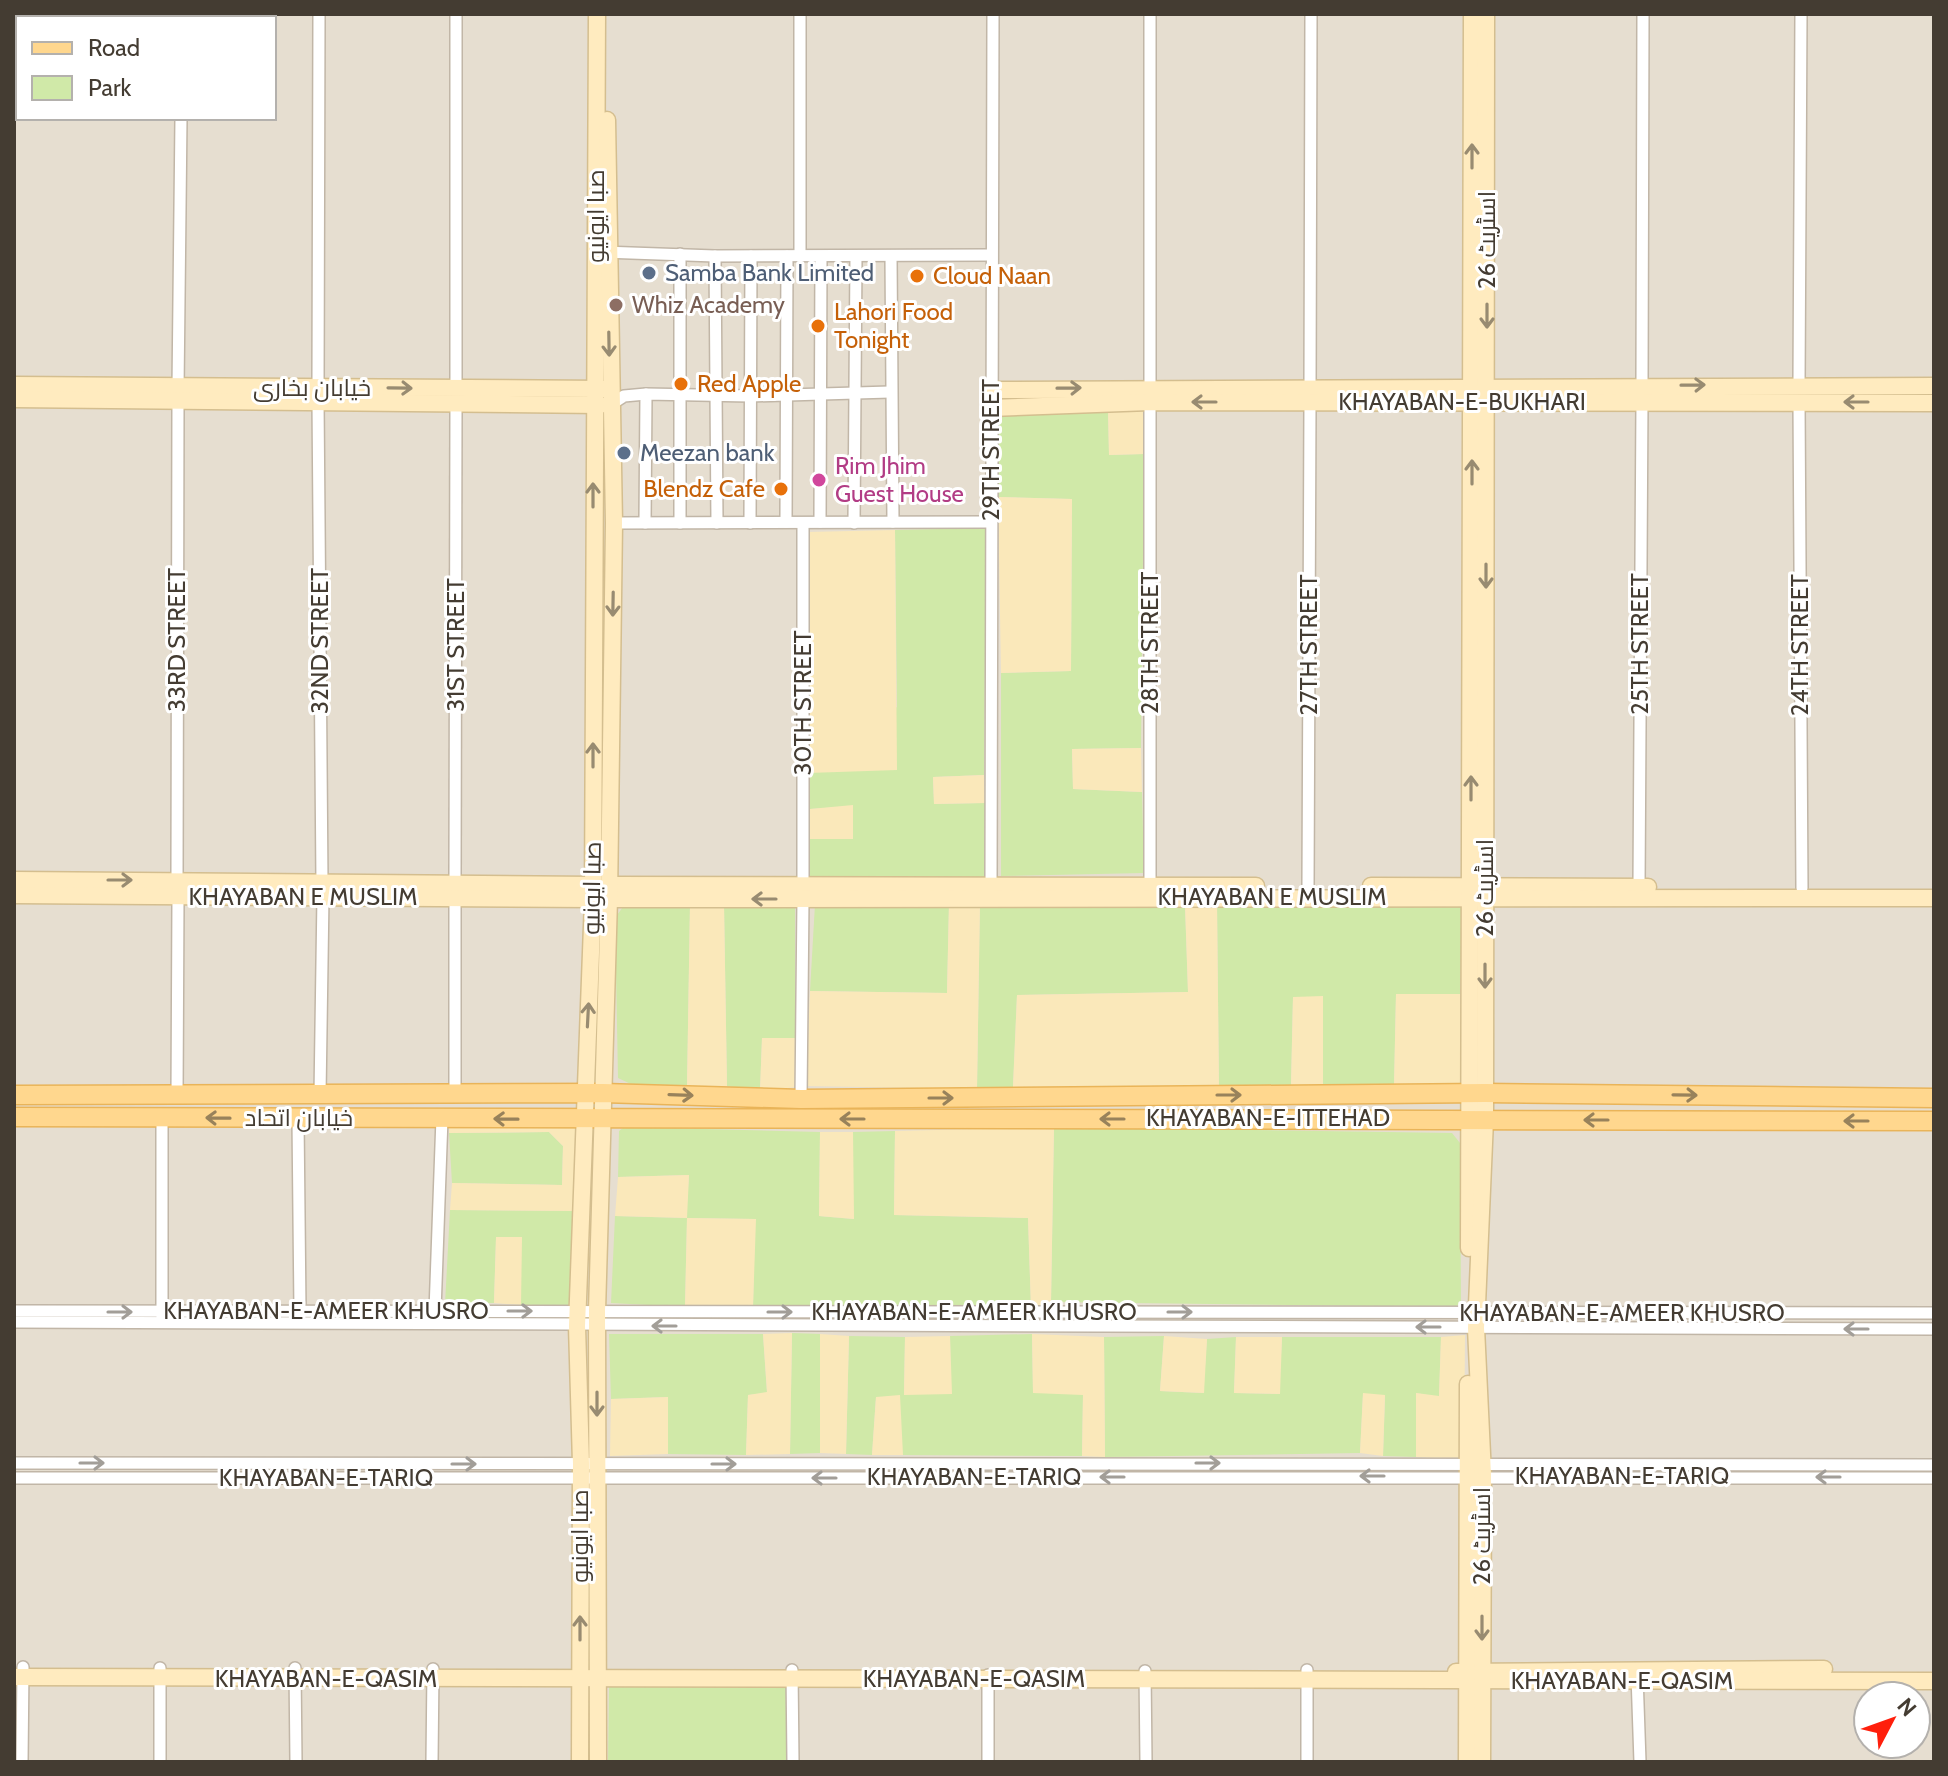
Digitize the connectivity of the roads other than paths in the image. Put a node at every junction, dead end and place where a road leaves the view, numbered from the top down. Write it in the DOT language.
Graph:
graph roads {
  1 [pos="319,14"];
  2 [pos="456,14"];
  3 [pos="597,14"];
  4 [pos="607,14"];
  5 [pos="800,14"];
  6 [pos="993,14"];
  7 [pos="1150,14"];
  8 [pos="1311,14"];
  9 [pos="1472,14"];
  10 [pos="1486,14"];
  11 [pos="1643,14"];
  12 [pos="1801,14"];
  13 [pos="181,120"];
  14 [pos="601,253"];
  15 [pos="680,254"];
  16 [pos="991,255"];
  17 [pos="715,256"];
  18 [pos="751,256"];
  19 [pos="787,256"];
  20 [pos="800,256"];
  21 [pos="856,256"];
  22 [pos="891,256"];
  23 [pos="821,257"];
  24 [pos="1799,384"];
  25 [pos="14,385"];
  26 [pos="1934,386"];
  27 [pos="991,390"];
  28 [pos="890,392"];
  29 [pos="854,393"];
  30 [pos="318,394"];
  31 [pos="646,394"];
  32 [pos="821,394"];
  33 [pos="1150,394"];
  34 [pos="1480,394"];
  35 [pos="1642,394"];
  36 [pos="178,395"];
  37 [pos="787,395"];
  38 [pos="681,396"];
  39 [pos="716,396"];
  40 [pos="750,396"];
  41 [pos="1310,396"];
  42 [pos="456,397"];
  43 [pos="606,397"];
  44 [pos="14,399"];
  45 [pos="1799,402"];
  46 [pos="1934,403"];
  47 [pos="991,408"];
  48 [pos="786,522"];
  49 [pos="820,522"];
  50 [pos="893,522"];
  51 [pos="991,522"];
  52 [pos="614,523"];
  53 [pos="645,523"];
  54 [pos="680,523"];
  55 [pos="717,523"];
  56 [pos="750,523"];
  57 [pos="803,523"];
  58 [pos="854,523"];
  59 [pos="14,880"];
  60 [pos="177,880"];
  61 [pos="1150,885"];
  62 [pos="991,886"];
  63 [pos="1308,887"];
  64 [pos="1639,887"];
  65 [pos="1934,887"];
  66 [pos="89,888"];
  67 [pos="1802,888"];
  68 [pos="250,889"];
  69 [pos="322,889"];
  70 [pos="455,890"];
  71 [pos="908,891"];
  72 [pos="1086,891"];
  73 [pos="1478,891"];
  74 [pos="601,892"];
  75 [pos="803,892"];
  76 [pos="1206,892"];
  77 [pos="1377,892"];
  78 [pos="1878,893"];
  79 [pos="14,895"];
  80 [pos="178,898"];
  81 [pos="1934,898"];
  82 [pos="584,1093"];
  83 [pos="603,1093"];
  84 [pos="1477,1093"];
  85 [pos="14,1095"];
  86 [pos="320,1095"];
  87 [pos="455,1095"];
  88 [pos="177,1097"];
  89 [pos="1934,1098"];
  90 [pos="801,1099"];
  91 [pos="14,1117"];
  92 [pos="162,1118"];
  93 [pos="442,1118"];
  94 [pos="298,1119"];
  95 [pos="1478,1119"];
  96 [pos="593,1120"];
  97 [pos="1934,1121"];
  98 [pos="14,1311"];
  99 [pos="300,1311"];
  100 [pos="435,1311"];
  101 [pos="220,1312"];
  102 [pos="1882,1312"];
  103 [pos="1912,1313"];
  104 [pos="1934,1313"];
  105 [pos="162,1318"];
  106 [pos="578,1318"];
  107 [pos="597,1318"];
  108 [pos="1472,1320"];
  109 [pos="14,1322"];
  110 [pos="221,1325"];
  111 [pos="1883,1329"];
  112 [pos="1910,1329"];
  113 [pos="1934,1329"];
  114 [pos="1046,1462"];
  115 [pos="1070,1462"];
  116 [pos="14,1463"];
  117 [pos="1934,1465"];
  118 [pos="1475,1470"];
  119 [pos="1873,1471"];
  120 [pos="588,1472"];
  121 [pos="1045,1477"];
  122 [pos="1069,1477"];
  123 [pos="14,1478"];
  124 [pos="1934,1478"];
  125 [pos="1934,1670"];
  126 [pos="18,1672"];
  127 [pos="160,1673"];
  128 [pos="295,1674"];
  129 [pos="432,1674"];
  130 [pos="792,1674"];
  131 [pos="1145,1674"];
  132 [pos="580,1675"];
  133 [pos="598,1675"];
  134 [pos="1307,1675"];
  135 [pos="1637,1675"];
  136 [pos="988,1676"];
  137 [pos="1474,1677"];
  138 [pos="1934,1681"];
  139 [pos="22,1762"];
  140 [pos="160,1762"];
  141 [pos="296,1762"];
  142 [pos="432,1762"];
  143 [pos="580,1762"];
  144 [pos="598,1762"];
  145 [pos="793,1762"];
  146 [pos="988,1762"];
  147 [pos="1146,1762"];
  148 [pos="1307,1762"];
  149 [pos="1467,1762"];
  150 [pos="1482,1762"];
  151 [pos="1640,1762"];
  1 -- 30 [label="street, 32ND STREET"];
  2 -- 42 [label="street, 31ST STREET"];
  3 -- 14 [label="street, صبا ایونیو"];
  4 -- 14 [label="street, صبا ایونیو"];
  5 -- 20 [label="street"];
  6 -- 16 [label="street, 29TH STREET"];
  7 -- 33 [label="street, 28TH STREET"];
  8 -- 41 [label="street, 27TH STREET"];
  34 -- 9 [label="street, اسٹریٹ 26, one-way"];
  10 -- 34 [label="street, اسٹریٹ 26, one-way"];
  11 -- 35 [label="street, 25TH STREET"];
  12 -- 24 [label="street"];
  13 -- 36 [label="street, 33RD STREET"];
  14 -- 15 [label="street"];
  14 -- 43 [label="street, صبا ایونیو"];
  15 -- 17 [label="street"];
  15 -- 38 [label="street"];
  16 -- 22 [label="street"];
  16 -- 27 [label="street, 29TH STREET"];
  17 -- 18 [label="street"];
  17 -- 39 [label="street"];
  18 -- 19 [label="street"];
  18 -- 40 [label="street"];
  19 -- 20 [label="street"];
  19 -- 37 [label="street"];
  20 -- 23 [label="street"];
  21 -- 22 [label="street"];
  21 -- 23 [label="street"];
  21 -- 29 [label="street"];
  22 -- 28 [label="street"];
  23 -- 32 [label="street"];
  24 -- 26 [label="street, KHAYABAN-E-BUKHARI"];
  35 -- 24 [label="street, KHAYABAN-E-BUKHARI, one-way"];
  25 -- 36 [label="street"];
  27 -- 33 [label="street, KHAYABAN-E-BUKHARI, one-way"];
  27 -- 47 [label="street, 29TH STREET"];
  28 -- 29 [label="street"];
  28 -- 50 [label="street"];
  29 -- 32 [label="street"];
  29 -- 58 [label="street"];
  30 -- 36 [label="street"];
  30 -- 42 [label="street"];
  30 -- 69 [label="street, 32ND STREET"];
  31 -- 38 [label="street"];
  31 -- 43 [label="street"];
  31 -- 53 [label="street"];
  32 -- 37 [label="street"];
  32 -- 49 [label="street"];
  33 -- 41 [label="street, KHAYABAN-E-BUKHARI"];
  33 -- 47 [label="street, KHAYABAN-E-BUKHARI"];
  33 -- 61 [label="street, 28TH STREET"];
  34 -- 35 [label="street, KHAYABAN-E-BUKHARI"];
  34 -- 41 [label="street, KHAYABAN-E-BUKHARI"];
  34 -- 73 [label="street, اسٹریٹ 26"];
  35 -- 45 [label="street, KHAYABAN-E-BUKHARI"];
  35 -- 64 [label="street, 25TH STREET"];
  36 -- 44 [label="street"];
  36 -- 60 [label="street, 33RD STREET"];
  37 -- 40 [label="street"];
  37 -- 48 [label="street"];
  38 -- 39 [label="street"];
  38 -- 54 [label="street"];
  39 -- 40 [label="street"];
  39 -- 55 [label="street"];
  40 -- 56 [label="street"];
  41 -- 63 [label="street, 27TH STREET"];
  42 -- 43 [label="street"];
  42 -- 70 [label="street, 31ST STREET"];
  43 -- 52 [label="street, صبا ایونیو"];
  74 -- 43 [label="street, صبا ایونیو, one-way"];
  46 -- 45 [label="street, KHAYABAN-E-BUKHARI, one-way"];
  45 -- 67 [label="street, 24TH STREET"];
  47 -- 51 [label="street, 29TH STREET"];
  48 -- 56 [label="street"];
  48 -- 57 [label="street"];
  49 -- 57 [label="street"];
  49 -- 58 [label="street"];
  50 -- 51 [label="street"];
  50 -- 58 [label="street"];
  51 -- 62 [label="street, 29TH STREET"];
  52 -- 53 [label="street"];
  52 -- 74 [label="street, صبا ایونیو, one-way"];
  53 -- 54 [label="street"];
  54 -- 55 [label="street"];
  55 -- 56 [label="street"];
  57 -- 75 [label="street, 30TH STREET"];
  59 -- 66 [label="street, KHAYABAN E MUSLIM"];
  66 -- 60 [label="street, KHAYABAN E MUSLIM, one-way"];
  60 -- 68 [label="street, KHAYABAN E MUSLIM"];
  61 -- 72 [label="street, KHAYABAN E MUSLIM"];
  61 -- 76 [label="street, KHAYABAN E MUSLIM"];
  62 -- 71 [label="street, KHAYABAN E MUSLIM"];
  62 -- 72 [label="street, KHAYABAN E MUSLIM"];
  63 -- 76 [label="street, KHAYABAN E MUSLIM"];
  63 -- 77 [label="street, KHAYABAN E MUSLIM"];
  64 -- 67 [label="street, KHAYABAN E MUSLIM"];
  64 -- 73 [label="street, KHAYABAN E MUSLIM"];
  65 -- 78 [label="street, KHAYABAN E MUSLIM"];
  66 -- 79 [label="street, KHAYABAN E MUSLIM"];
  66 -- 80 [label="street, KHAYABAN E MUSLIM"];
  67 -- 78 [label="street, KHAYABAN E MUSLIM"];
  68 -- 69 [label="street, KHAYABAN E MUSLIM"];
  68 -- 80 [label="street, KHAYABAN E MUSLIM"];
  69 -- 70 [label="street, KHAYABAN E MUSLIM"];
  69 -- 86 [label="street, 32ND STREET"];
  70 -- 74 [label="street, KHAYABAN E MUSLIM"];
  70 -- 87 [label="street, 31ST STREET"];
  71 -- 72 [label="street, KHAYABAN E MUSLIM"];
  71 -- 75 [label="street, KHAYABAN E MUSLIM"];
  72 -- 76 [label="street, KHAYABAN E MUSLIM"];
  73 -- 77 [label="street, KHAYABAN E MUSLIM"];
  73 -- 78 [label="street, KHAYABAN E MUSLIM"];
  73 -- 84 [label="street, اسٹریٹ 26"];
  74 -- 75 [label="street, KHAYABAN E MUSLIM"];
  82 -- 74 [label="street, صبا ایونیو, one-way"];
  74 -- 83 [label="street, صبا ایونیو"];
  75 -- 90 [label="street, 30TH STREET"];
  76 -- 77 [label="street, KHAYABAN E MUSLIM"];
  78 -- 81 [label="street, KHAYABAN E MUSLIM"];
  80 -- 88 [label="street"];
  82 -- 83 [label="main road, KHAYABAN-E-ITTEHAD"];
  82 -- 87 [label="main road, KHAYABAN-E-ITTEHAD"];
  82 -- 96 [label="street, صبا ایونیو"];
  83 -- 90 [label="main road, KHAYABAN-E-ITTEHAD, one-way"];
  83 -- 96 [label="street, صبا ایونیو"];
  84 -- 89 [label="main road, KHAYABAN-E-ITTEHAD, one-way"];
  90 -- 84 [label="main road, KHAYABAN-E-ITTEHAD, one-way"];
  84 -- 95 [label="street, اسٹریٹ 26"];
  85 -- 88 [label="main road"];
  86 -- 87 [label="main road, KHAYABAN-E-ITTEHAD"];
  86 -- 88 [label="main road"];
  91 -- 92 [label="main road, خیابان اتحاد"];
  94 -- 92 [label="main road, خیابان اتحاد, one-way"];
  92 -- 105 [label="street"];
  93 -- 94 [label="main road, خیابان اتحاد"];
  96 -- 93 [label="main road, خیابان اتحاد, one-way"];
  93 -- 100 [label="street"];
  94 -- 99 [label="street"];
  95 -- 96 [label="main road, KHAYABAN-E-ITTEHAD, one-way"];
  97 -- 95 [label="main road, KHAYABAN-E-ITTEHAD, one-way"];
  95 -- 108 [label="street, اسٹریٹ 26"];
  96 -- 106 [label="street, صبا ایونیو"];
  96 -- 107 [label="street, صبا ایونیو"];
  98 -- 105 [label="street, KHAYABAN-E-AMEER KHUSRO, one-way"];
  99 -- 100 [label="street, KHAYABAN-E-AMEER KHUSRO"];
  99 -- 101 [label="street, KHAYABAN-E-AMEER KHUSRO"];
  100 -- 106 [label="street, KHAYABAN-E-AMEER KHUSRO, one-way"];
  101 -- 105 [label="street, KHAYABAN-E-AMEER KHUSRO"];
  101 -- 110 [label="street"];
  102 -- 103 [label="street, KHAYABAN-E-AMEER KHUSRO"];
  102 -- 108 [label="street, KHAYABAN-E-AMEER KHUSRO"];
  102 -- 111 [label="street"];
  103 -- 104 [label="street, KHAYABAN-E-AMEER KHUSRO"];
  103 -- 112 [label="street"];
  105 -- 109 [label="street, KHAYABAN-E-AMEER KHUSRO"];
  105 -- 110 [label="street, KHAYABAN-E-AMEER KHUSRO"];
  106 -- 107 [label="street, KHAYABAN-E-AMEER KHUSRO"];
  106 -- 110 [label="street, KHAYABAN-E-AMEER KHUSRO"];
  106 -- 120 [label="street, صبا ایونیو"];
  107 -- 108 [label="street, KHAYABAN-E-AMEER KHUSRO"];
  107 -- 120 [label="street, صبا ایونیو, one-way"];
  111 -- 108 [label="street, KHAYABAN-E-AMEER KHUSRO, one-way"];
  108 -- 118 [label="street, اسٹریٹ 26"];
  111 -- 112 [label="street, KHAYABAN-E-AMEER KHUSRO"];
  112 -- 113 [label="street, KHAYABAN-E-AMEER KHUSRO"];
  114 -- 115 [label="street, KHAYABAN-E-TARIQ"];
  120 -- 114 [label="street, KHAYABAN-E-TARIQ, one-way"];
  114 -- 121 [label="street"];
  115 -- 118 [label="street, KHAYABAN-E-TARIQ, one-way"];
  115 -- 122 [label="street"];
  116 -- 120 [label="street, KHAYABAN-E-TARIQ, one-way"];
  117 -- 119 [label="street, KHAYABAN-E-TARIQ"];
  118 -- 119 [label="street, KHAYABAN-E-TARIQ"];
  118 -- 122 [label="street, KHAYABAN-E-TARIQ, one-way"];
  118 -- 137 [label="street, اسٹریٹ 26"];
  119 -- 124 [label="street, KHAYABAN-E-TARIQ"];
  121 -- 120 [label="street, KHAYABAN-E-TARIQ, one-way"];
  120 -- 123 [label="street, KHAYABAN-E-TARIQ"];
  132 -- 120 [label="street, صبا ایونیو, one-way"];
  120 -- 133 [label="street, صبا ایونیو"];
  121 -- 122 [label="street, KHAYABAN-E-TARIQ"];
  125 -- 135 [label="street, KHAYABAN-E-QASIM"];
  126 -- 127 [label="street, KHAYABAN-E-QASIM"];
  126 -- 139 [label="street"];
  127 -- 128 [label="street, KHAYABAN-E-QASIM"];
  127 -- 140 [label="street"];
  128 -- 129 [label="street, KHAYABAN-E-QASIM"];
  128 -- 141 [label="street"];
  129 -- 132 [label="street, KHAYABAN-E-QASIM"];
  129 -- 142 [label="street"];
  130 -- 133 [label="street, KHAYABAN-E-QASIM"];
  130 -- 136 [label="street, KHAYABAN-E-QASIM"];
  130 -- 145 [label="street"];
  131 -- 134 [label="street, KHAYABAN-E-QASIM"];
  131 -- 136 [label="street, KHAYABAN-E-QASIM"];
  131 -- 147 [label="street"];
  132 -- 133 [label="street, KHAYABAN-E-QASIM"];
  132 -- 143 [label="street, صبا ایونیو"];
  133 -- 144 [label="street, صبا ایونیو"];
  134 -- 137 [label="street, KHAYABAN-E-QASIM"];
  134 -- 148 [label="street"];
  135 -- 137 [label="street, KHAYABAN-E-QASIM"];
  135 -- 138 [label="street, KHAYABAN-E-QASIM"];
  135 -- 151 [label="street"];
  136 -- 146 [label="street"];
  137 -- 149 [label="street, اسٹریٹ 26"];
  137 -- 150 [label="street, اسٹریٹ 26"];
}
